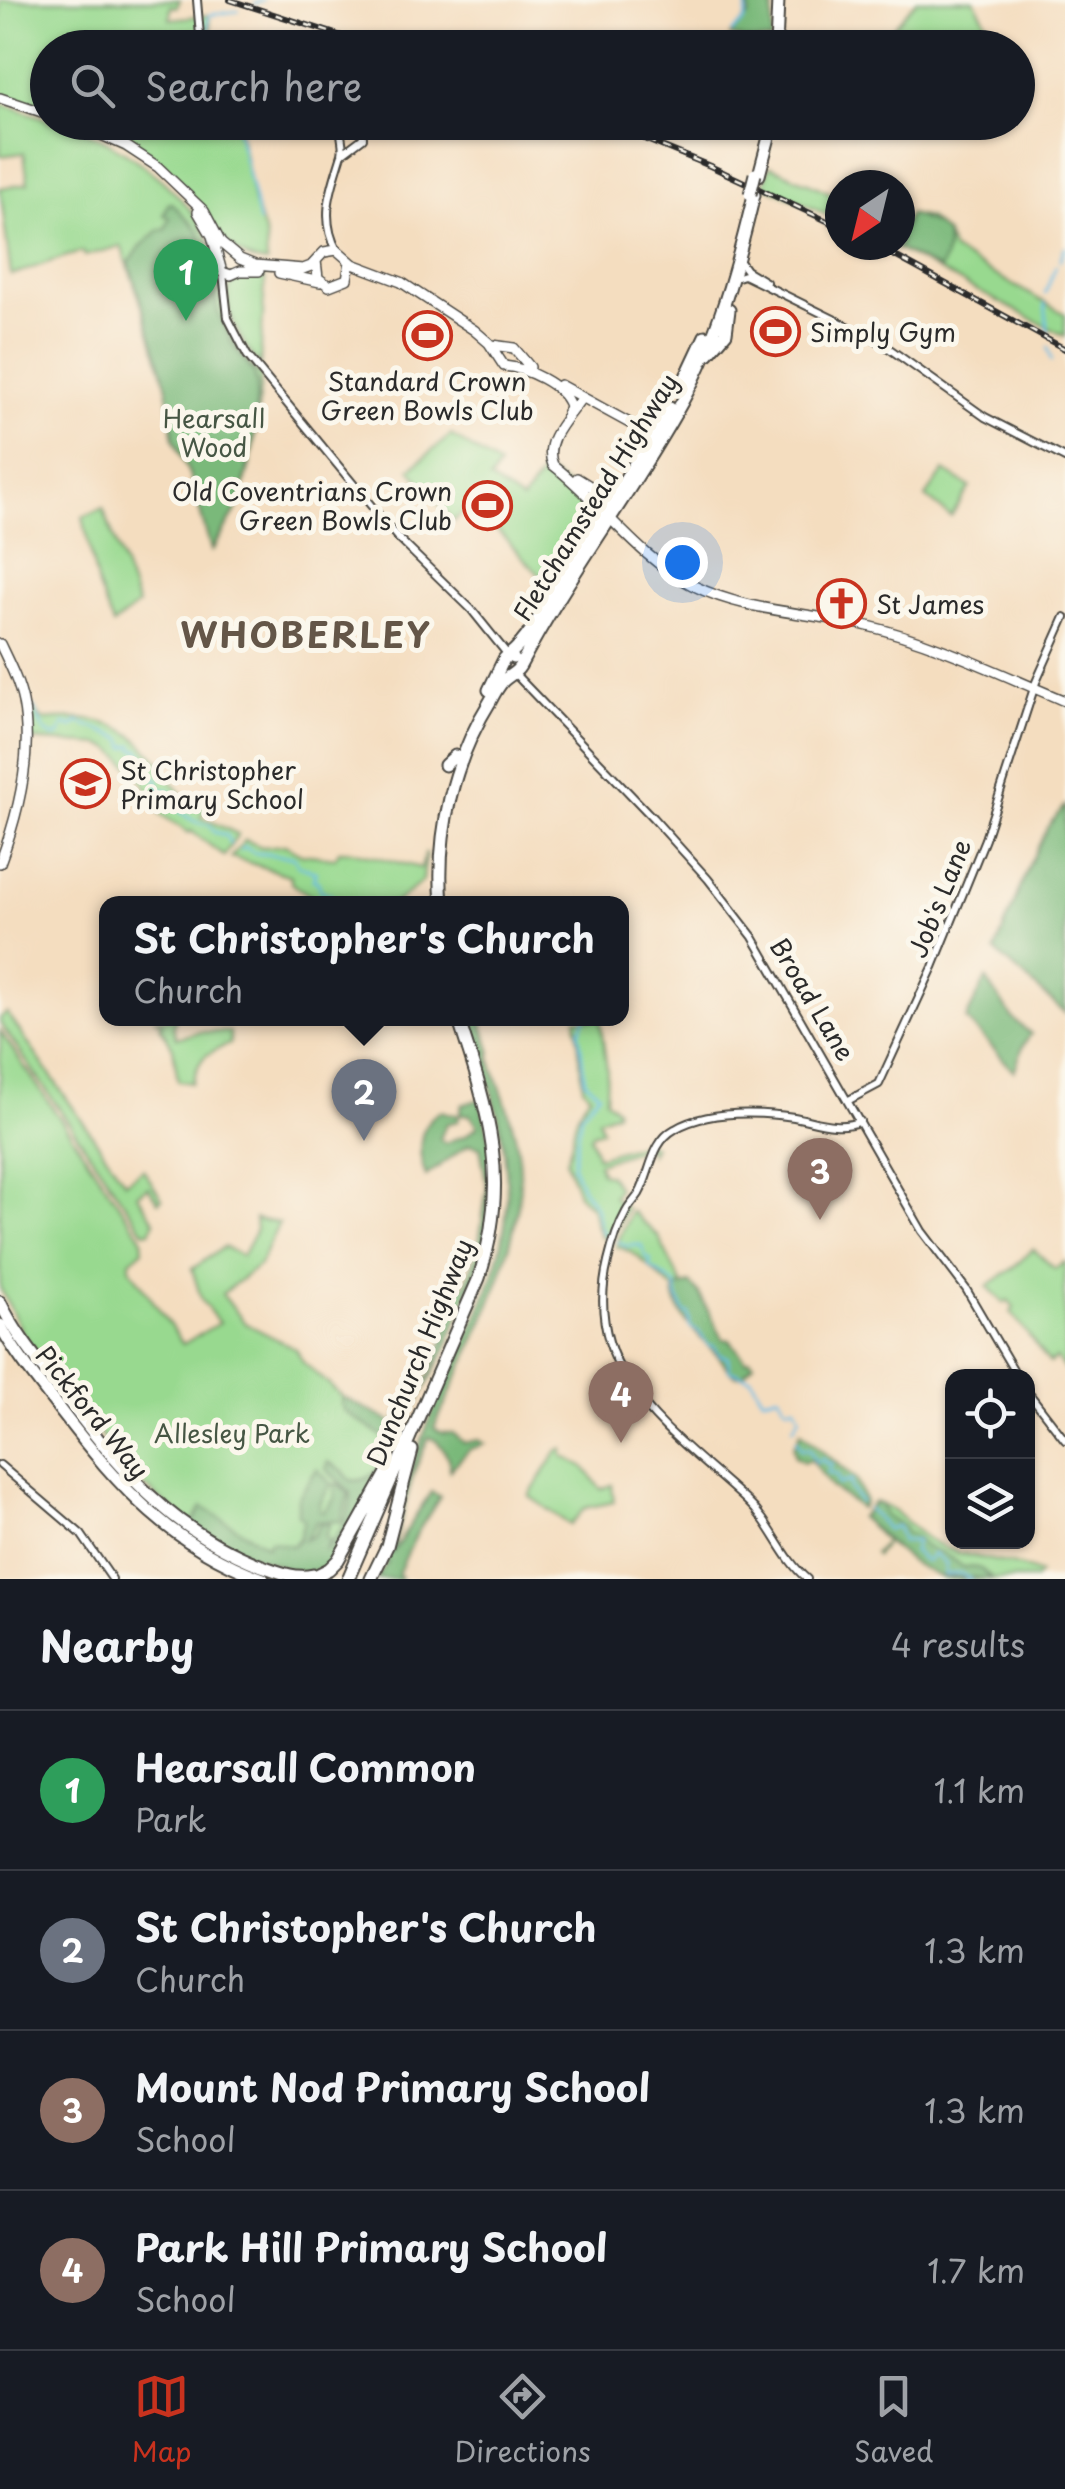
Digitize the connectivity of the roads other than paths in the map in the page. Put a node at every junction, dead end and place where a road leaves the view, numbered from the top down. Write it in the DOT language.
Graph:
graph roads {
  1 [pos="196,0"];
  2 [pos="781,0"];
  3 [pos="198,30"];
  4 [pos="778,30"];
  5 [pos="783,30"];
  6 [pos="0,98"];
  7 [pos="30,108"];
  8 [pos="112,140"];
  9 [pos="344,140"];
  10 [pos="360,140"];
  11 [pos="766,140"];
  12 [pos="346,144"];
  13 [pos="185,193"];
  14 [pos="752,194"];
  15 [pos="747,228"];
  16 [pos="330,238"];
  17 [pos="337,250"];
  18 [pos="324,252"];
  19 [pos="235,256"];
  20 [pos="316,261"];
  21 [pos="350,262"];
  22 [pos="220,268"];
  23 [pos="370,269"];
  24 [pos="742,271"];
  25 [pos="236,273"];
  26 [pos="348,278"];
  27 [pos="320,282"];
  28 [pos="226,290"];
  29 [pos="502,352"];
  30 [pos="704,358"];
  31 [pos="517,362"];
  32 [pos="582,397"];
  33 [pos="598,407"];
  34 [pos="619,417"];
  35 [pos="566,420"];
  36 [pos="660,422"];
  37 [pos="650,445"];
  38 [pos="1065,458"];
  39 [pos="553,465"];
  40 [pos="617,499"];
  41 [pos="609,520"];
  42 [pos="596,537"];
  43 [pos="1065,617"];
  44 [pos="0,648"];
  45 [pos="506,658"];
  46 [pos="518,671"];
  47 [pos="1034,688"];
  48 [pos="1065,702"];
  49 [pos="0,851"];
  50 [pos="0,863"];
  51 [pos="438,896"];
  52 [pos="439,896"];
  53 [pos="464,1026"];
  54 [pos="465,1026"];
  55 [pos="848,1100"];
  56 [pos="860,1121"];
  57 [pos="0,1302"];
  58 [pos="0,1325"];
  59 [pos="1013,1369"];
  60 [pos="1035,1401"];
  61 [pos="422,1408"];
  62 [pos="1065,1440"];
  63 [pos="412,1450"];
  64 [pos="0,1465"];
  65 [pos="314,1576"];
  66 [pos="804,1576"];
  67 [pos="352,1577"];
  68 [pos="112,1579"];
  69 [pos="263,1579"];
  70 [pos="371,1579"];
  1 -- 3 [label="street"];
  2 -- 4 [label="highway"];
  2 -- 5 [label="highway"];
  6 -- 7 [label="main road"];
  8 -- 13 [label="main road"];
  9 -- 12 [label="street"];
  10 -- 12 [label="street"];
  11 -- 14 [label="highway, Fletchamstead Highway, bridge"];
  12 -- 16 [label="street"];
  13 -- 19 [label="main road"];
  13 -- 22 [label="main road"];
  14 -- 15 [label="highway, Fletchamstead Highway"];
  14 -- 36 [label="highway, Fletchamstead Highway"];
  15 -- 24 [label="highway"];
  15 -- 30 [label="highway, Fletchamstead Highway"];
  16 -- 17 [label="street"];
  16 -- 18 [label="street"];
  17 -- 18 [label="main road"];
  17 -- 21 [label="main road"];
  18 -- 20 [label="main road"];
  19 -- 20 [label="main road"];
  19 -- 22 [label="main road"];
  19 -- 25 [label="main road"];
  20 -- 27 [label="main road"];
  21 -- 23 [label="main road"];
  21 -- 26 [label="main road"];
  22 -- 25 [label="main road"];
  22 -- 28 [label="street"];
  23 -- 26 [label="main road"];
  23 -- 29 [label="main road"];
  24 -- 30 [label="highway"];
  24 -- 38 [label="street"];
  25 -- 27 [label="main road"];
  25 -- 28 [label="street"];
  26 -- 27 [label="main road"];
  28 -- 45 [label="street"];
  29 -- 31 [label="main road"];
  29 -- 31 [label="main road"];
  30 -- 37 [label="highway, Fletchamstead Highway"];
  31 -- 32 [label="main road"];
  31 -- 35 [label="main road"];
  32 -- 33 [label="main road"];
  32 -- 35 [label="main road"];
  33 -- 34 [label="main road"];
  33 -- 35 [label="main road"];
  34 -- 36 [label="main road"];
  34 -- 37 [label="main road"];
  35 -- 39 [label="main road"];
  36 -- 37 [label="highway, Fletchamstead Highway"];
  37 -- 40 [label="highway"];
  39 -- 40 [label="main road"];
  39 -- 41 [label="main road"];
  40 -- 41 [label="highway, Fletchamstead Highway"];
  40 -- 41 [label="main road"];
  41 -- 42 [label="highway, Fletchamstead Highway"];
  41 -- 42 [label="main road"];
  41 -- 47 [label="main road"];
  42 -- 45 [label="highway, Fletchamstead Highway"];
  42 -- 46 [label="highway, Fletchamstead Highway"];
  43 -- 47 [label="street, Job's Lane"];
  44 -- 49 [label="main road"];
  44 -- 50 [label="main road"];
  45 -- 46 [label="highway"];
  45 -- 51 [label="highway"];
  46 -- 52 [label="highway"];
  46 -- 55 [label="street, Broad Lane"];
  47 -- 48 [label="main road"];
  47 -- 55 [label="street, Job's Lane"];
  53 -- 61 [label="highway, Dunchurch Highway"];
  54 -- 63 [label="highway, Dunchurch Highway"];
  55 -- 56 [label="street, Broad Lane"];
  56 -- 59 [label="street, Broad Lane"];
  56 -- 66 [label="street"];
  57 -- 65 [label="highway, Pickford Way"];
  58 -- 69 [label="highway, Pickford Way"];
  60 -- 62 [label="street"];
  61 -- 65 [label="highway"];
  61 -- 67 [label="highway, Dunchurch Highway"];
  63 -- 67 [label="highway, Dunchurch Highway"];
  63 -- 70 [label="highway"];
  64 -- 68 [label="street"];
  65 -- 67 [label="highway, Pickford Way"];
}
